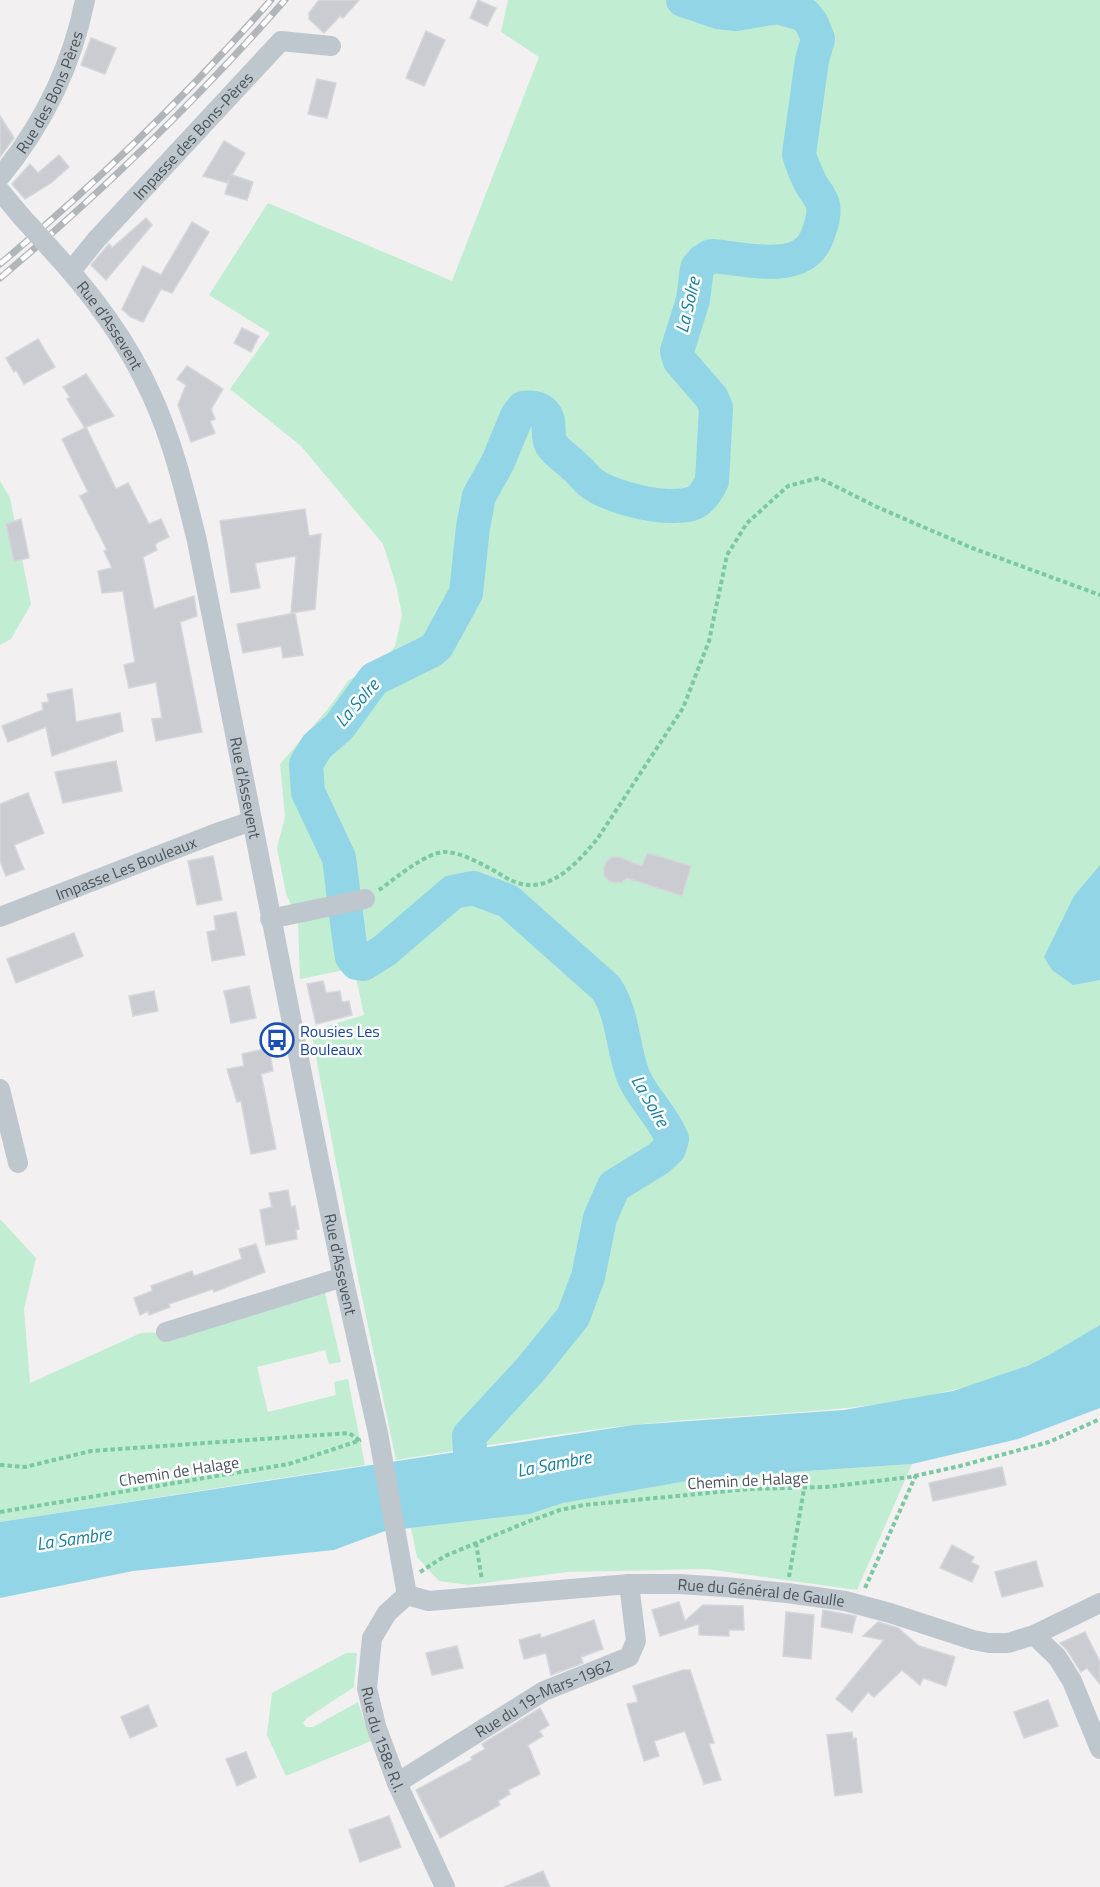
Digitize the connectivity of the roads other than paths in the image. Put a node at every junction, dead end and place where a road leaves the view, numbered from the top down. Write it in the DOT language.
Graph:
graph roads {
  1 [pos="85,0"];
  2 [pos="331,46"];
  3 [pos="0,177"];
  4 [pos="0,191"];
  5 [pos="71,271"];
  6 [pos="252,821"];
  7 [pos="365,899"];
  8 [pos="0,917"];
  9 [pos="270,919"];
  10 [pos="0,1089"];
  11 [pos="18,1163"];
  12 [pos="343,1277"];
  13 [pos="166,1332"];
  14 [pos="629,1584"];
  15 [pos="405,1586"];
  16 [pos="1100,1603"];
  17 [pos="1034,1635"];
  18 [pos="1100,1749"];
  19 [pos="397,1783"];
  20 [pos="445,1887"];
  1 -- 3 [label="street, Rue des Bons Pères"];
  2 -- 5 [label="street, Impasse des Bons-Pères"];
  4 -- 5 [label="street, Rue d'Assevent, bridge"];
  5 -- 6 [label="street, Rue d'Assevent"];
  6 -- 8 [label="street, Impasse Les Bouleaux"];
  6 -- 9 [label="street, Rue d'Assevent"];
  7 -- 9 [label="street"];
  9 -- 12 [label="street, Rue d'Assevent"];
  10 -- 11 [label="street"];
  12 -- 13 [label="street"];
  12 -- 15 [label="street, Rue d'Assevent"];
  14 -- 15 [label="street, Rue du Général de Gaulle"];
  14 -- 17 [label="street, Rue du Général de Gaulle"];
  14 -- 19 [label="street, Rue du 19-Mars-1962"];
  15 -- 19 [label="street, Rue du 158e R.I."];
  16 -- 17 [label="street, Rue du Général de Gaulle"];
  17 -- 18 [label="street"];
  19 -- 20 [label="street, Rue du 158e R.I."];
}
